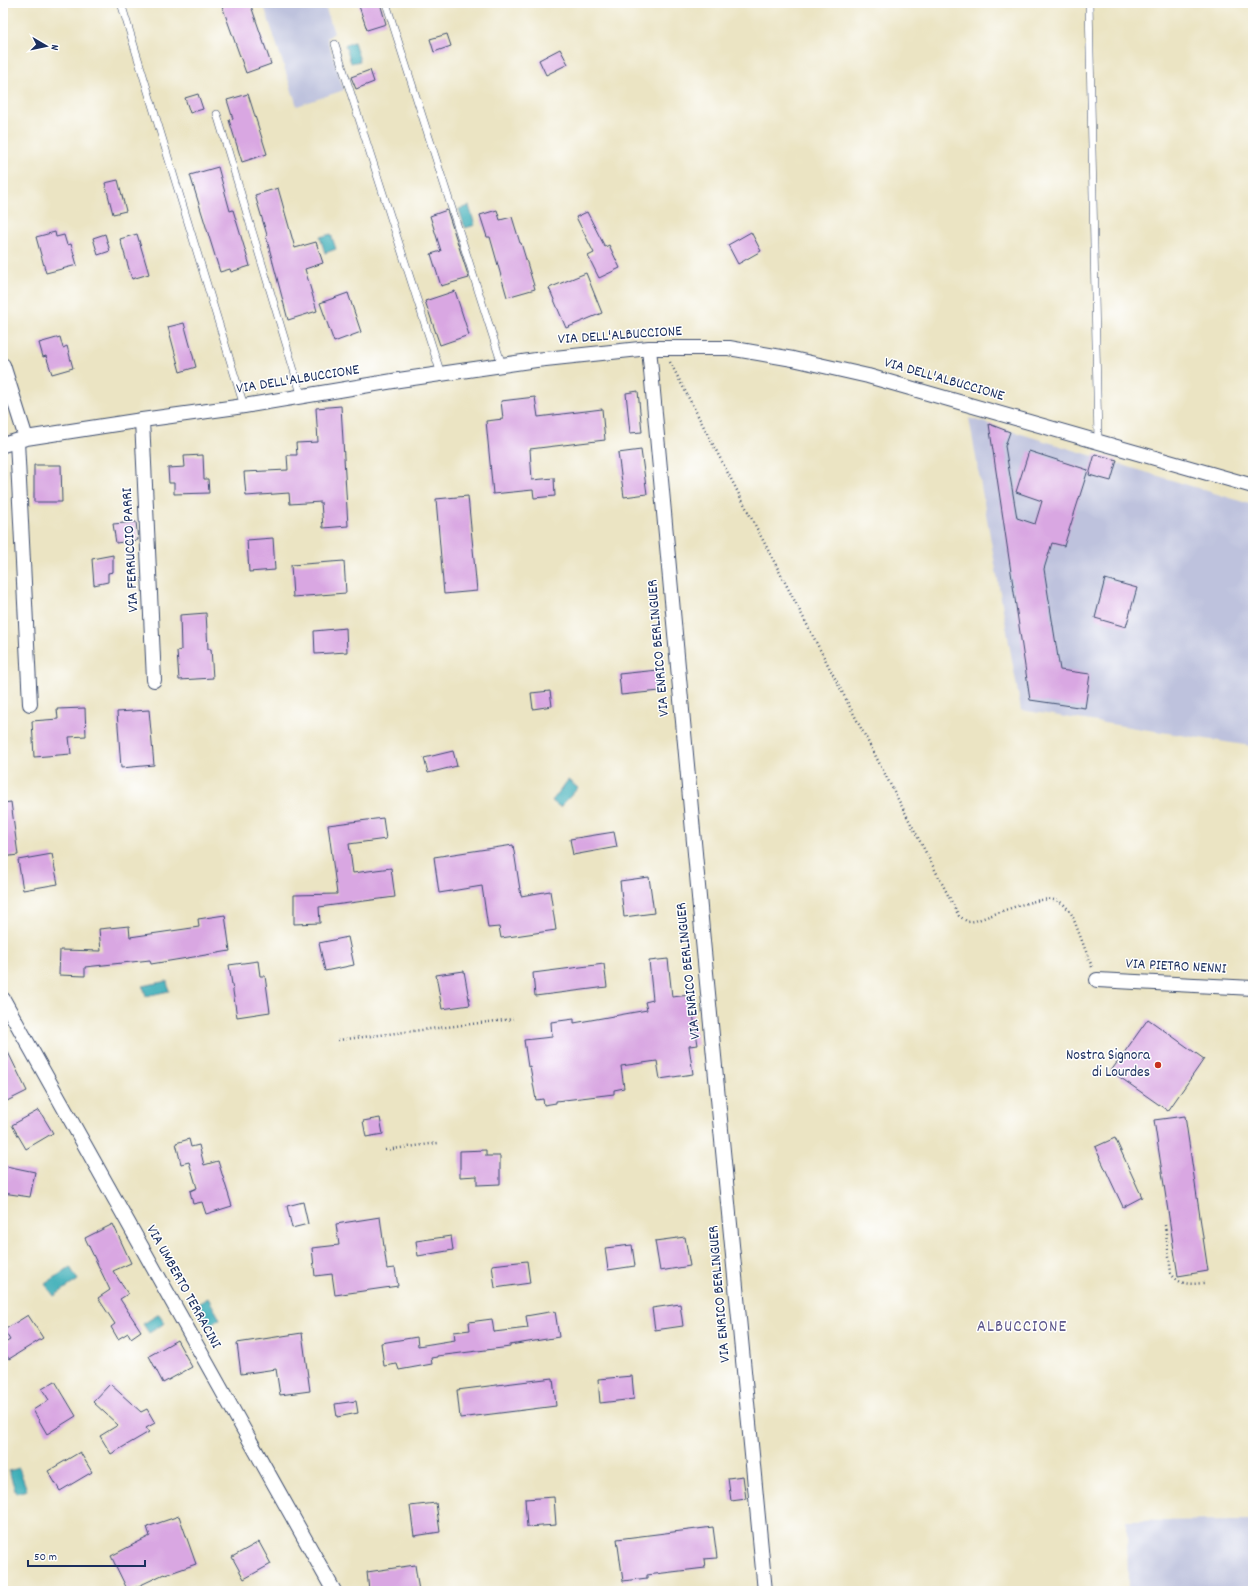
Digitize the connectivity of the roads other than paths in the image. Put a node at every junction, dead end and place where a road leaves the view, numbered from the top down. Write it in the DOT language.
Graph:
graph roads {
  1 [pos="121,3"];
  2 [pos="386,3"];
  3 [pos="1089,3"];
  4 [pos="335,44"];
  5 [pos="217,114"];
  6 [pos="655,348"];
  7 [pos="3,365"];
  8 [pos="502,365"];
  9 [pos="441,374"];
  10 [pos="302,397"];
  11 [pos="244,406"];
  12 [pos="142,420"];
  13 [pos="22,440"];
  14 [pos="1098,441"];
  15 [pos="3,445"];
  16 [pos="1253,486"];
  17 [pos="154,680"];
  18 [pos="30,704"];
  19 [pos="1097,980"];
  20 [pos="1253,988"];
  21 [pos="3,998"];
  22 [pos="334,1591"];
  23 [pos="765,1591"];
  1 -- 11 [label="lane"];
  2 -- 8 [label="lane"];
  3 -- 14 [label="lane"];
  4 -- 9 [label="lane"];
  5 -- 10 [label="lane"];
  6 -- 8 [label="street, VIA DELL'ALBUCCIONE"];
  6 -- 14 [label="street, VIA DELL'ALBUCCIONE"];
  6 -- 23 [label="street, VIA ENRICO BERLINGUER"];
  7 -- 13 [label="street"];
  8 -- 9 [label="street, VIA DELL'ALBUCCIONE"];
  9 -- 10 [label="street, VIA DELL'ALBUCCIONE"];
  10 -- 11 [label="street, VIA DELL'ALBUCCIONE"];
  11 -- 12 [label="street, VIA DELL'ALBUCCIONE"];
  12 -- 13 [label="street, VIA DELL'ALBUCCIONE"];
  12 -- 17 [label="street, VIA FERRUCCIO PARRI"];
  13 -- 15 [label="street, VIA DELL'ALBUCCIONE"];
  13 -- 18 [label="street"];
  14 -- 16 [label="street, VIA DELL'ALBUCCIONE"];
  19 -- 20 [label="street, VIA PIETRO NENNI"];
  21 -- 22 [label="street, VIA UMBERTO TERRACINI"];
}
